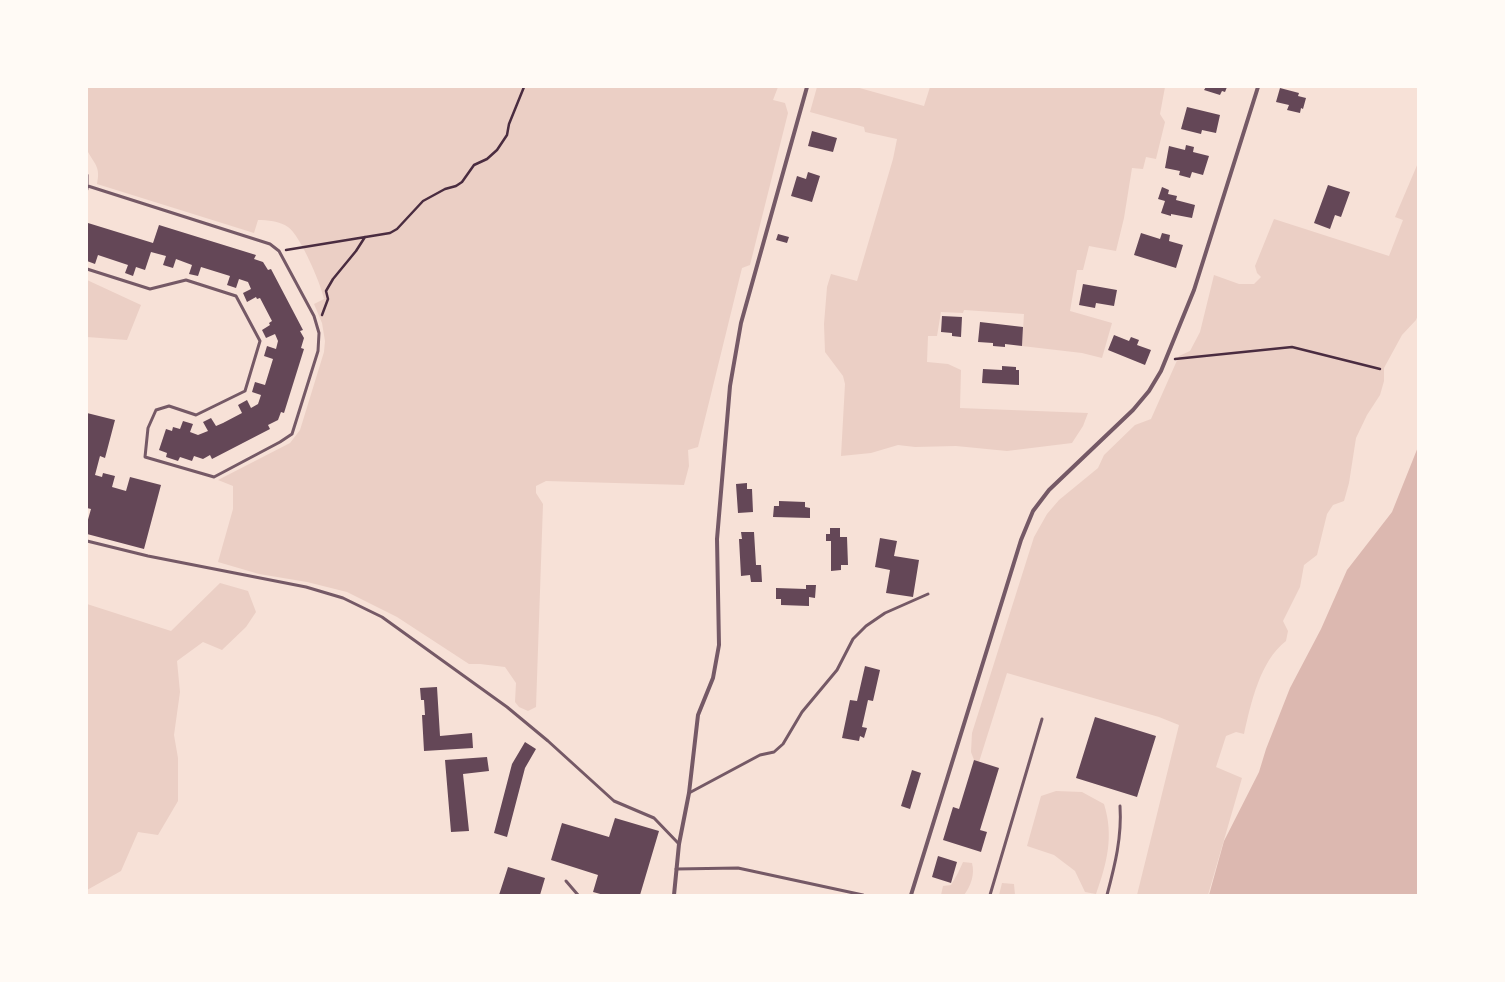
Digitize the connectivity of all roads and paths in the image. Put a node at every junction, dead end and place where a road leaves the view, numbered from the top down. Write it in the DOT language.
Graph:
graph roads {
  1 [pos="524,87"];
  2 [pos="807,87"];
  3 [pos="1258,87"];
  4 [pos="87,175"];
  5 [pos="87,188"];
  6 [pos="365,237"];
  7 [pos="279,251"];
  8 [pos="87,269"];
  9 [pos="317,324"];
  10 [pos="1166,359"];
  11 [pos="1380,369"];
  12 [pos="87,541"];
  13 [pos="928,594"];
  14 [pos="1042,719"];
  15 [pos="689,793"];
  16 [pos="1120,806"];
  17 [pos="679,844"];
  18 [pos="676,869"];
  19 [pos="566,881"];
  20 [pos="578,895"];
  21 [pos="674,895"];
  22 [pos="863,895"];
  23 [pos="911,895"];
  24 [pos="990,895"];
  25 [pos="1108,895"];
  1 -- 6 [label="path"];
  2 -- 15 [label="street"];
  3 -- 10 [label="street"];
  4 -- 5 [label="lane"];
  5 -- 7 [label="lane"];
  6 -- 7 [label="path"];
  6 -- 9 [label="path"];
  7 -- 9 [label="lane"];
  8 -- 9 [label="lane"];
  10 -- 11 [label="path"];
  10 -- 23 [label="street"];
  12 -- 17 [label="lane"];
  13 -- 15 [label="lane"];
  14 -- 24 [label="lane"];
  15 -- 17 [label="street"];
  16 -- 25 [label="lane"];
  17 -- 18 [label="street"];
  18 -- 21 [label="street"];
  18 -- 22 [label="lane"];
  19 -- 20 [label="lane"];
}
